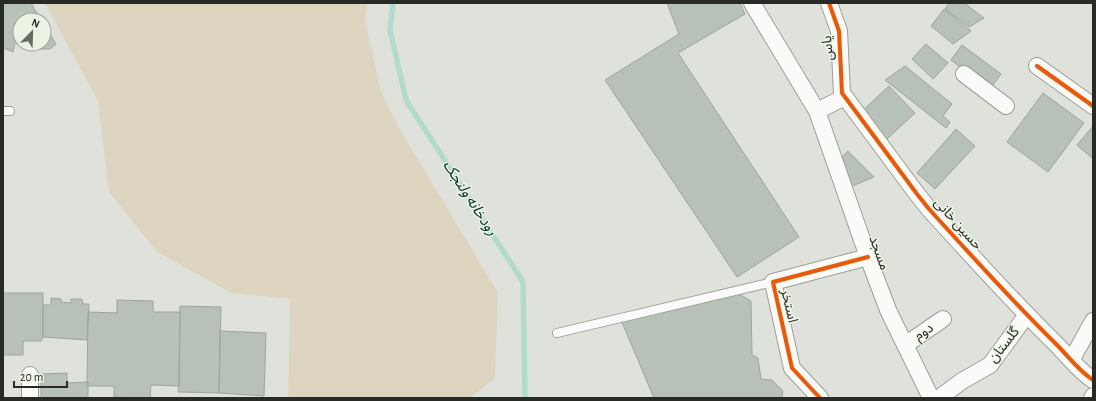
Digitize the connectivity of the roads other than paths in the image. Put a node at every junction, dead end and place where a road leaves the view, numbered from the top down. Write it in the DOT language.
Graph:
graph roads {
  1 [pos="752,3"];
  2 [pos="829,3"];
  3 [pos="1037,66"];
  4 [pos="964,74"];
  5 [pos="844,95"];
  6 [pos="1006,106"];
  7 [pos="1093,106"];
  8 [pos="817,111"];
  9 [pos="868,257"];
  10 [pos="772,282"];
  11 [pos="1026,316"];
  12 [pos="943,320"];
  13 [pos="1093,321"];
  14 [pos="557,333"];
  15 [pos="905,345"];
  16 [pos="1072,359"];
  17 [pos="30,376"];
  18 [pos="1093,380"];
  19 [pos="30,398"];
  20 [pos="820,398"];
  21 [pos="931,398"];
  22 [pos="939,398"];
  1 -- 8 [label="street"];
  2 -- 5 [label="street, یاس"];
  3 -- 7 [label="street"];
  4 -- 6 [label="street"];
  5 -- 8 [label="street"];
  5 -- 11 [label="street, حسین خانی"];
  8 -- 9 [label="street, مسجد"];
  9 -- 10 [label="street, استخر"];
  9 -- 15 [label="street, مسجد"];
  10 -- 14 [label="lane"];
  10 -- 20 [label="street, استخر"];
  11 -- 16 [label="street, حسین خانی"];
  11 -- 22 [label="street, گلستان"];
  12 -- 15 [label="street, دوم"];
  13 -- 16 [label="street"];
  15 -- 21 [label="street, مسجد"];
  16 -- 18 [label="street, حسین خانی"];
  17 -- 19 [label="street"];
}
